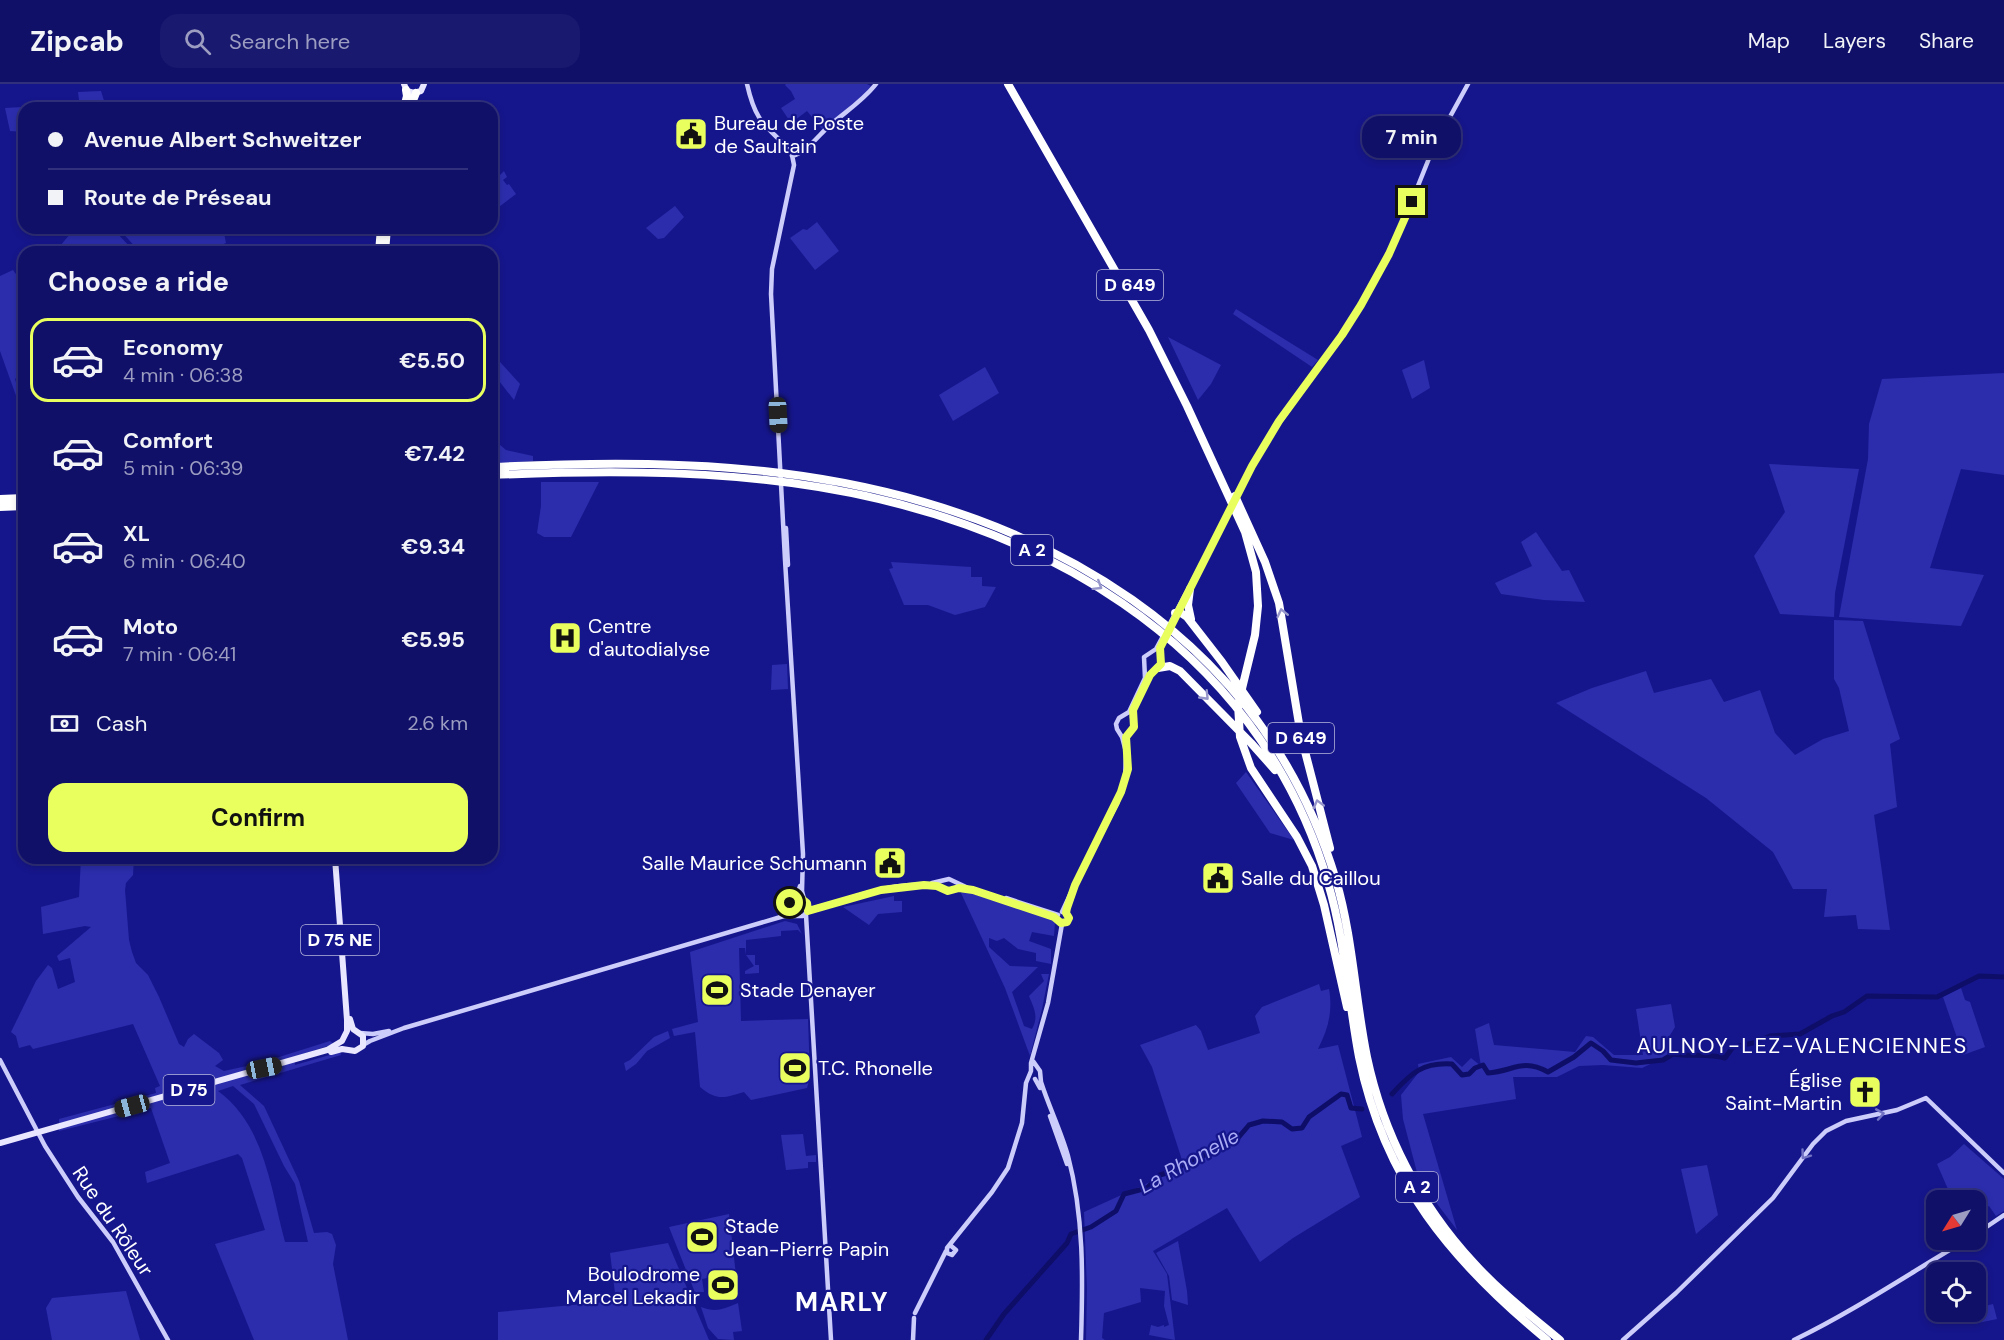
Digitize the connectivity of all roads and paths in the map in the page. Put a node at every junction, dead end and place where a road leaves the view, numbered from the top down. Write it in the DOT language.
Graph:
graph roads {
  1 [pos="424,84"];
  2 [pos="747,84"];
  3 [pos="876,84"];
  4 [pos="1008,84"];
  5 [pos="1014,84"];
  6 [pos="1468,84"];
  7 [pos="405,87"];
  8 [pos="416,93"];
  9 [pos="406,102"];
  10 [pos="412,102"];
  11 [pos="794,158"];
  12 [pos="498,467"];
  13 [pos="498,477"];
  14 [pos="18,498"];
  15 [pos="0,499"];
  16 [pos="1234,500"];
  17 [pos="18,506"];
  18 [pos="0,507"];
  19 [pos="1194,579"];
  20 [pos="1190,589"];
  21 [pos="1175,615"];
  22 [pos="1205,640"];
  23 [pos="1161,644"];
  24 [pos="1152,652"];
  25 [pos="1160,656"];
  26 [pos="1146,667"];
  27 [pos="1156,669"];
  28 [pos="1125,716"];
  29 [pos="1132,720"];
  30 [pos="1119,732"];
  31 [pos="1128,734"];
  32 [pos="1291,774"];
  33 [pos="1125,779"];
  34 [pos="800,814"];
  35 [pos="1308,827"];
  36 [pos="336,864"];
  37 [pos="945,881"];
  38 [pos="954,882"];
  39 [pos="944,888"];
  40 [pos="953,890"];
  41 [pos="795,899"];
  42 [pos="805,901"];
  43 [pos="1342,902"];
  44 [pos="789,906"];
  45 [pos="807,912"];
  46 [pos="795,916"];
  47 [pos="1061,917"];
  48 [pos="774,920"];
  49 [pos="1346,972"];
  50 [pos="1349,987"];
  51 [pos="346,1001"];
  52 [pos="404,1028"];
  53 [pos="358,1032"];
  54 [pos="344,1036"];
  55 [pos="363,1045"];
  56 [pos="348,1050"];
  57 [pos="814,1053"];
  58 [pos="0,1060"];
  59 [pos="264,1068"];
  60 [pos="1035,1075"];
  61 [pos="37,1131"];
  62 [pos="0,1142"];
  63 [pos="2004,1173"];
  64 [pos="2004,1215"];
  65 [pos="1986,1227"];
  66 [pos="952,1246"];
  67 [pos="1949,1250"];
  68 [pos="948,1253"];
  69 [pos="168,1340"];
  70 [pos="831,1340"];
  71 [pos="913,1340"];
  72 [pos="1081,1340"];
  73 [pos="1546,1340"];
  74 [pos="1560,1340"];
  75 [pos="1623,1340"];
  76 [pos="1794,1340"];
  1 -- 8 [label="main road"];
  2 -- 11 [label="street"];
  3 -- 11 [label="street"];
  4 -- 16 [label="highway, D 649"];
  5 -- 16 [label="highway, D 649"];
  6 -- 19 [label="street"];
  7 -- 8 [label="main road"];
  7 -- 9 [label="highway"];
  8 -- 10 [label="highway"];
  11 -- 34 [label="street"];
  12 -- 32 [label="highway, A 2"];
  13 -- 35 [label="highway, A 2, one-way"];
  14 -- 15 [label="highway"];
  43 -- 16 [label="highway, D 649, one-way"];
  16 -- 49 [label="highway, D 649"];
  17 -- 18 [label="highway"];
  19 -- 20 [label="street"];
  19 -- 21 [label="street"];
  20 -- 21 [label="street"];
  20 -- 22 [label="highway"];
  21 -- 22 [label="highway"];
  21 -- 23 [label="street"];
  22 -- 32 [label="highway"];
  23 -- 24 [label="street"];
  23 -- 25 [label="street"];
  24 -- 25 [label="street"];
  24 -- 26 [label="street"];
  25 -- 27 [label="street"];
  26 -- 27 [label="street"];
  26 -- 28 [label="street"];
  27 -- 29 [label="street"];
  27 -- 35 [label="highway, one-way"];
  28 -- 29 [label="street"];
  28 -- 30 [label="street"];
  29 -- 31 [label="street"];
  30 -- 31 [label="street"];
  30 -- 33 [label="street"];
  31 -- 33 [label="street"];
  32 -- 43 [label="highway, A 2"];
  33 -- 47 [label="street"];
  34 -- 41 [label="street"];
  34 -- 42 [label="street"];
  35 -- 49 [label="highway, A 2"];
  36 -- 51 [label="main road, D 75 NE"];
  37 -- 38 [label="street"];
  37 -- 39 [label="street"];
  37 -- 42 [label="street"];
  38 -- 40 [label="street"];
  38 -- 47 [label="street"];
  39 -- 40 [label="street"];
  39 -- 45 [label="street"];
  40 -- 47 [label="street"];
  41 -- 42 [label="street"];
  41 -- 44 [label="street"];
  42 -- 45 [label="street"];
  43 -- 49 [label="highway, A 2"];
  44 -- 46 [label="street"];
  44 -- 48 [label="street"];
  45 -- 46 [label="street"];
  45 -- 57 [label="street"];
  46 -- 48 [label="street"];
  46 -- 57 [label="street"];
  47 -- 60 [label="street"];
  48 -- 52 [label="street"];
  49 -- 50 [label="highway, A 2"];
  49 -- 50 [label="highway, D 649"];
  50 -- 73 [label="highway, A 2"];
  50 -- 74 [label="highway, A 2"];
  51 -- 53 [label="main road, D 75 NE"];
  51 -- 54 [label="main road, D 75 NE"];
  52 -- 53 [label="street"];
  52 -- 55 [label="street"];
  53 -- 54 [label="main road"];
  53 -- 55 [label="main road"];
  54 -- 56 [label="main road"];
  54 -- 59 [label="main road, D 75"];
  55 -- 56 [label="main road"];
  56 -- 59 [label="main road, D 75"];
  57 -- 70 [label="street"];
  58 -- 61 [label="street, Rue du Rôleur"];
  59 -- 61 [label="main road, D 75"];
  60 -- 66 [label="street"];
  60 -- 72 [label="street"];
  61 -- 62 [label="main road, D 75"];
  61 -- 69 [label="street, Rue du Rôleur"];
  63 -- 75 [label="street"];
  64 -- 65 [label="street"];
  66 -- 68 [label="street"];
  66 -- 68 [label="street"];
  67 -- 76 [label="street"];
  68 -- 71 [label="street"];
}
